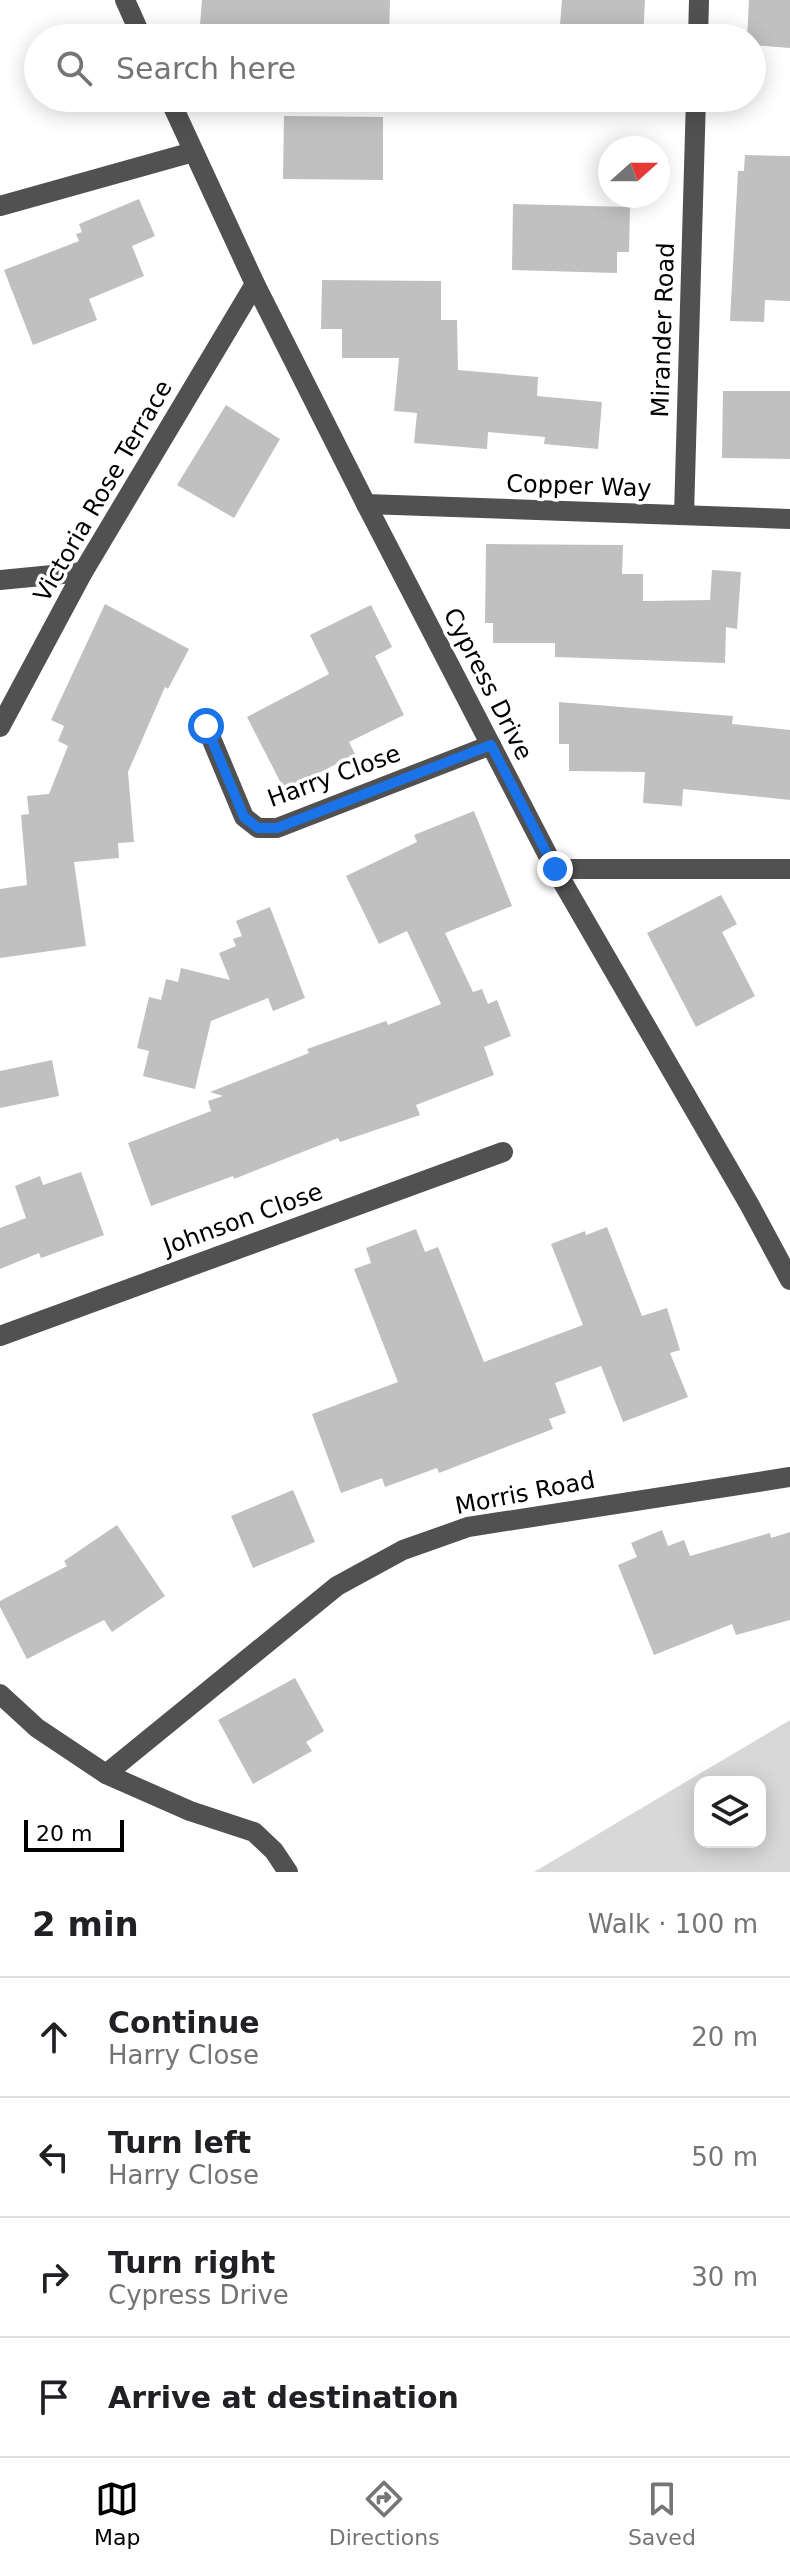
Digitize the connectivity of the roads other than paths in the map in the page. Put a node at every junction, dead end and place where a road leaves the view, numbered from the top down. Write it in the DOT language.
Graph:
graph roads {
  1 [pos="125,0"];
  2 [pos="699,0"];
  3 [pos="136,24"];
  4 [pos="698,24"];
  5 [pos="175,112"];
  6 [pos="696,112"];
  7 [pos="193,152"];
  8 [pos="0,206"];
  9 [pos="255,284"];
  10 [pos="366,504"];
  11 [pos="684,515"];
  12 [pos="790,519"];
  13 [pos="83,572"];
  14 [pos="0,580"];
  15 [pos="206,726"];
  16 [pos="0,727"];
  17 [pos="491,745"];
  18 [pos="555,869"];
  19 [pos="790,869"];
  20 [pos="503,1152"];
  21 [pos="790,1280"];
  22 [pos="0,1336"];
  23 [pos="790,1477"];
  24 [pos="0,1694"];
  25 [pos="106,1774"];
  26 [pos="288,1872"];
  1 -- 3 [label="street"];
  2 -- 4 [label="street"];
  5 -- 7 [label="street, Cypress Drive"];
  6 -- 11 [label="street, Mirander Road"];
  7 -- 8 [label="street"];
  7 -- 9 [label="street, Cypress Drive"];
  9 -- 10 [label="street, Cypress Drive"];
  9 -- 13 [label="street, Victoria Rose Terrace"];
  10 -- 11 [label="street, Copper Way"];
  10 -- 17 [label="street, Cypress Drive"];
  11 -- 12 [label="street, Copper Way"];
  13 -- 14 [label="street"];
  13 -- 16 [label="street, Victoria Rose Terrace"];
  15 -- 17 [label="street, Harry Close"];
  17 -- 18 [label="street, Cypress Drive"];
  18 -- 19 [label="street"];
  18 -- 21 [label="street, Cypress Drive"];
  20 -- 22 [label="street, Johnson Close"];
  23 -- 25 [label="street, Morris Road"];
  24 -- 25 [label="street"];
  25 -- 26 [label="street"];
}
